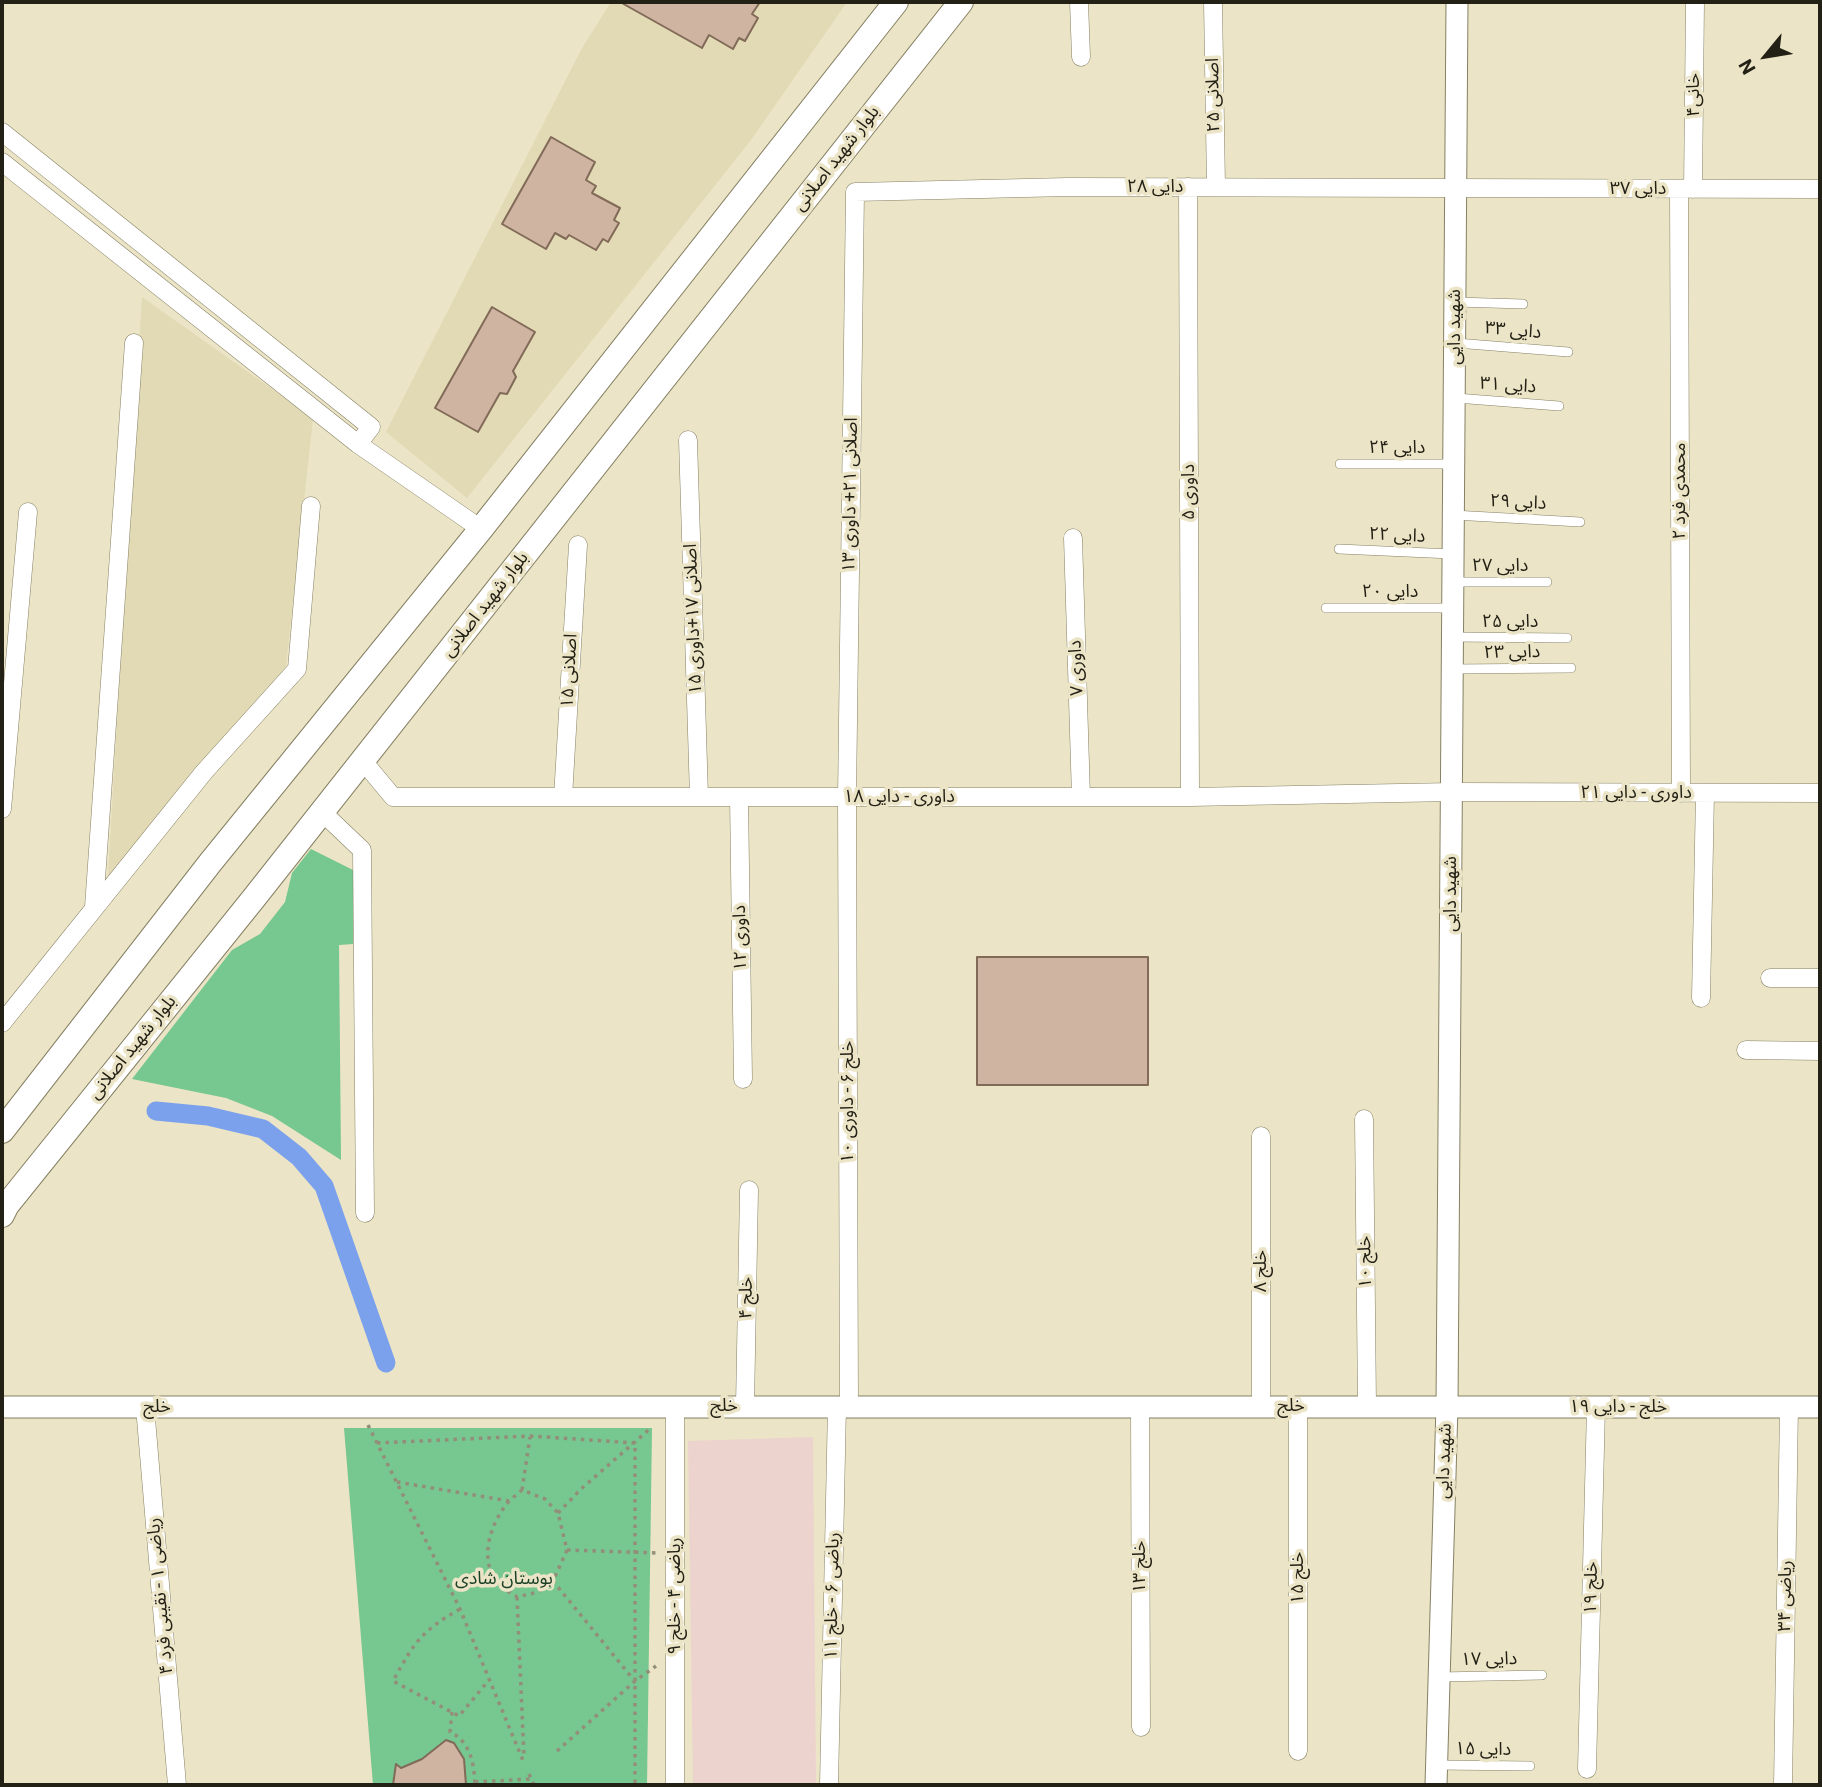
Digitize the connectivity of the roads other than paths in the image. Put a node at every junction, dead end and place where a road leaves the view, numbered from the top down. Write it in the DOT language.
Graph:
graph roads {
  1 [pos="896,2"];
  2 [pos="961,2"];
  3 [pos="1079,2"];
  4 [pos="1213,2"];
  5 [pos="1457,2"];
  6 [pos="1695,2"];
  7 [pos="1081,57"];
  8 [pos="2,132"];
  9 [pos="2,162"];
  10 [pos="1188,187"];
  11 [pos="1216,187"];
  12 [pos="1455,188"];
  13 [pos="1686,189"];
  14 [pos="1820,189"];
  15 [pos="855,192"];
  16 [pos="1455,302"];
  17 [pos="1523,304"];
  18 [pos="134,343"];
  19 [pos="1454,343"];
  20 [pos="1569,352"];
  21 [pos="1454,398"];
  22 [pos="1559,406"];
  23 [pos="688,440"];
  24 [pos="358,444"];
  25 [pos="1340,464"];
  26 [pos="1454,464"];
  27 [pos="310,506"];
  28 [pos="27,512"];
  29 [pos="1454,515"];
  30 [pos="1580,522"];
  31 [pos="481,529"];
  32 [pos="1073,538"];
  33 [pos="578,545"];
  34 [pos="1339,549"];
  35 [pos="1453,554"];
  36 [pos="1453,582"];
  37 [pos="1547,582"];
  38 [pos="1326,608"];
  39 [pos="1453,608"];
  40 [pos="1452,638"];
  41 [pos="1567,638"];
  42 [pos="1571,668"];
  43 [pos="1453,669"];
  44 [pos="363,761"];
  45 [pos="1452,792"];
  46 [pos="1681,793"];
  47 [pos="1705,793"];
  48 [pos="1820,793"];
  49 [pos="563,797"];
  50 [pos="699,797"];
  51 [pos="739,797"];
  52 [pos="848,797"];
  53 [pos="1081,797"];
  54 [pos="1190,797"];
  55 [pos="2,810"];
  56 [pos="322,812"];
  57 [pos="94,907"];
  58 [pos="1770,978"];
  59 [pos="1820,978"];
  60 [pos="1701,998"];
  61 [pos="2,1023"];
  62 [pos="1746,1050"];
  63 [pos="1820,1051"];
  64 [pos="743,1079"];
  65 [pos="1364,1119"];
  66 [pos="2,1131"];
  67 [pos="1261,1136"];
  68 [pos="749,1190"];
  69 [pos="4,1210"];
  70 [pos="365,1213"];
  71 [pos="675,1406"];
  72 [pos="745,1406"];
  73 [pos="843,1406"];
  74 [pos="1140,1406"];
  75 [pos="1261,1406"];
  76 [pos="1298,1406"];
  77 [pos="1367,1406"];
  78 [pos="1447,1406"];
  79 [pos="1596,1406"];
  80 [pos="2,1407"];
  81 [pos="145,1407"];
  82 [pos="1789,1407"];
  83 [pos="1820,1407"];
  84 [pos="1542,1675"];
  85 [pos="1437,1677"];
  86 [pos="1141,1727"];
  87 [pos="1298,1751"];
  88 [pos="1530,1766"];
  89 [pos="1587,1769"];
  90 [pos="1436,1775"];
  91 [pos="177,1785"];
  92 [pos="675,1785"];
  93 [pos="829,1785"];
  94 [pos="1783,1785"];
  1 -- 31 [label="main road"];
  2 -- 44 [label="main road, بلوار شهید اصلانی"];
  3 -- 7 [label="street"];
  4 -- 11 [label="street, اصلانی ۲۵"];
  5 -- 12 [label="street, شهید دایی"];
  6 -- 13 [label="street, خانی۴"];
  8 -- 24 [label="street"];
  9 -- 24 [label="street"];
  10 -- 11 [label="street, دایی ۲۸"];
  10 -- 15 [label="street, دایی ۲۸"];
  10 -- 54 [label="street, داوری ۵"];
  11 -- 12 [label="street, دایی ۲۸"];
  12 -- 13 [label="street, دایی ۳۷"];
  12 -- 16 [label="street, شهید دایی"];
  13 -- 14 [label="street, دایی ۳۷"];
  13 -- 46 [label="street, محمدی فرد ۲"];
  15 -- 52 [label="street, اصلانی ۲۱+ داوری ۱۳"];
  16 -- 17 [label="lane"];
  16 -- 19 [label="street, شهید دایی"];
  18 -- 57 [label="street"];
  19 -- 20 [label="lane, دایی ۳۳"];
  19 -- 21 [label="street, شهید دایی"];
  21 -- 22 [label="lane, دایی ۳۱"];
  21 -- 26 [label="street, شهید دایی"];
  23 -- 50 [label="street, اصلانی ۱۷+داوری ۱۵"];
  24 -- 31 [label="street"];
  25 -- 26 [label="lane, دایی ۲۴"];
  26 -- 29 [label="street, شهید دایی"];
  27 -- 57 [label="street"];
  28 -- 55 [label="street"];
  29 -- 30 [label="lane, دایی ۲۹"];
  29 -- 35 [label="street, شهید دایی"];
  31 -- 66 [label="main road"];
  32 -- 53 [label="street, داوری ۷"];
  33 -- 49 [label="street, اصلانی ۱۵"];
  34 -- 35 [label="lane, دایی ۲۲"];
  35 -- 36 [label="street, شهید دایی"];
  36 -- 37 [label="lane, دایی ۲۷"];
  36 -- 39 [label="street, شهید دایی"];
  38 -- 39 [label="lane, دایی ۲۰"];
  39 -- 40 [label="street, شهید دایی"];
  40 -- 41 [label="lane, دایی ۲۵"];
  40 -- 43 [label="street, شهید دایی"];
  42 -- 43 [label="lane, دایی ۲۳"];
  43 -- 45 [label="street, شهید دایی"];
  44 -- 49 [label="street, داوری - دایی ۱۸"];
  44 -- 56 [label="main road, بلوار شهید اصلانی"];
  45 -- 46 [label="street, داوری - دایی ۲۱"];
  45 -- 54 [label="street, داوری - دایی ۱۸"];
  45 -- 78 [label="street, شهید دایی"];
  46 -- 47 [label="street, داوری - دایی ۲۱"];
  47 -- 48 [label="street, داوری - دایی ۲۱"];
  47 -- 60 [label="street"];
  49 -- 50 [label="street, داوری - دایی ۱۸"];
  50 -- 51 [label="street, داوری - دایی ۱۸"];
  51 -- 52 [label="street, داوری - دایی ۱۸"];
  51 -- 64 [label="street, داوری ۱۲"];
  52 -- 53 [label="street, داوری - دایی ۱۸"];
  52 -- 73 [label="street, خلج ۶ - داوری ۱۰"];
  53 -- 54 [label="street, داوری - دایی ۱۸"];
  56 -- 69 [label="main road, بلوار شهید اصلانی"];
  56 -- 70 [label="street"];
  57 -- 61 [label="street"];
  58 -- 59 [label="street"];
  62 -- 63 [label="street"];
  65 -- 77 [label="street, خلج ۱۰"];
  67 -- 75 [label="street, خلج ۸"];
  68 -- 72 [label="street, خلج ۴"];
  71 -- 72 [label="street, خلج"];
  71 -- 81 [label="street, خلج"];
  71 -- 92 [label="street, ریاضی ۴ - خلج ۹"];
  72 -- 73 [label="street, خلج"];
  73 -- 74 [label="street, خلج"];
  73 -- 93 [label="street, ریاضی ۶ - خلج ۱۱"];
  74 -- 75 [label="street, خلج"];
  74 -- 86 [label="street, خلج ۱۳"];
  75 -- 76 [label="street, خلج"];
  76 -- 77 [label="street, خلج"];
  76 -- 87 [label="street, خلج ۱۵"];
  77 -- 78 [label="street, خلج"];
  78 -- 79 [label="street, خلج - دایی ۱۹"];
  78 -- 85 [label="street, شهید دایی"];
  79 -- 82 [label="street, خلج - دایی ۱۹"];
  79 -- 89 [label="street, خلج ۱۹"];
  80 -- 81 [label="street, خلج"];
  81 -- 91 [label="street, ریاضی ۱ - نقیبی فرد ۴"];
  82 -- 83 [label="street"];
  82 -- 94 [label="street, ریاضی ۳۴"];
  84 -- 85 [label="lane, دایی ۱۷"];
  85 -- 90 [label="street, شهید دایی"];
  88 -- 90 [label="lane, دایی ۱۵"];
}
